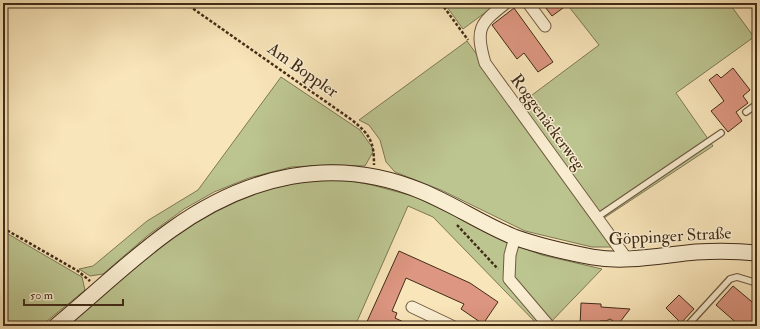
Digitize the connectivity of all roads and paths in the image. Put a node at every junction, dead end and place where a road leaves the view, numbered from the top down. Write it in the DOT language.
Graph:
graph roads {
  1 [pos="185,3"];
  2 [pos="441,3"];
  3 [pos="506,3"];
  4 [pos="528,3"];
  5 [pos="545,26"];
  6 [pos="472,45"];
  7 [pos="757,104"];
  8 [pos="746,112"];
  9 [pos="721,133"];
  10 [pos="375,177"];
  11 [pos="596,218"];
  12 [pos="455,223"];
  13 [pos="3,228"];
  14 [pos="515,237"];
  15 [pos="757,253"];
  16 [pos="627,259"];
  17 [pos="509,279"];
  18 [pos="757,283"];
  19 [pos="100,289"];
  20 [pos="412,307"];
  21 [pos="56,326"];
  22 [pos="452,326"];
  23 [pos="549,326"];
  24 [pos="687,326"];
  1 -- 10 [label="path, Am Boppler"];
  2 -- 6 [label="path"];
  3 -- 11 [label="street, Roggenäckerweg"];
  4 -- 5 [label="street"];
  7 -- 8 [label="lane"];
  9 -- 11 [label="lane"];
  10 -- 14 [label="main road, Göppinger Straße"];
  10 -- 19 [label="main road, Göppinger Straße"];
  11 -- 16 [label="street, Roggenäckerweg"];
  12 -- 17 [label="path"];
  13 -- 19 [label="path"];
  14 -- 16 [label="main road, Göppinger Straße"];
  14 -- 17 [label="street"];
  15 -- 16 [label="main road, Göppinger Straße"];
  17 -- 23 [label="street"];
  18 -- 24 [label="lane"];
  19 -- 21 [label="main road, Göppinger Straße"];
  20 -- 22 [label="street"];
}
